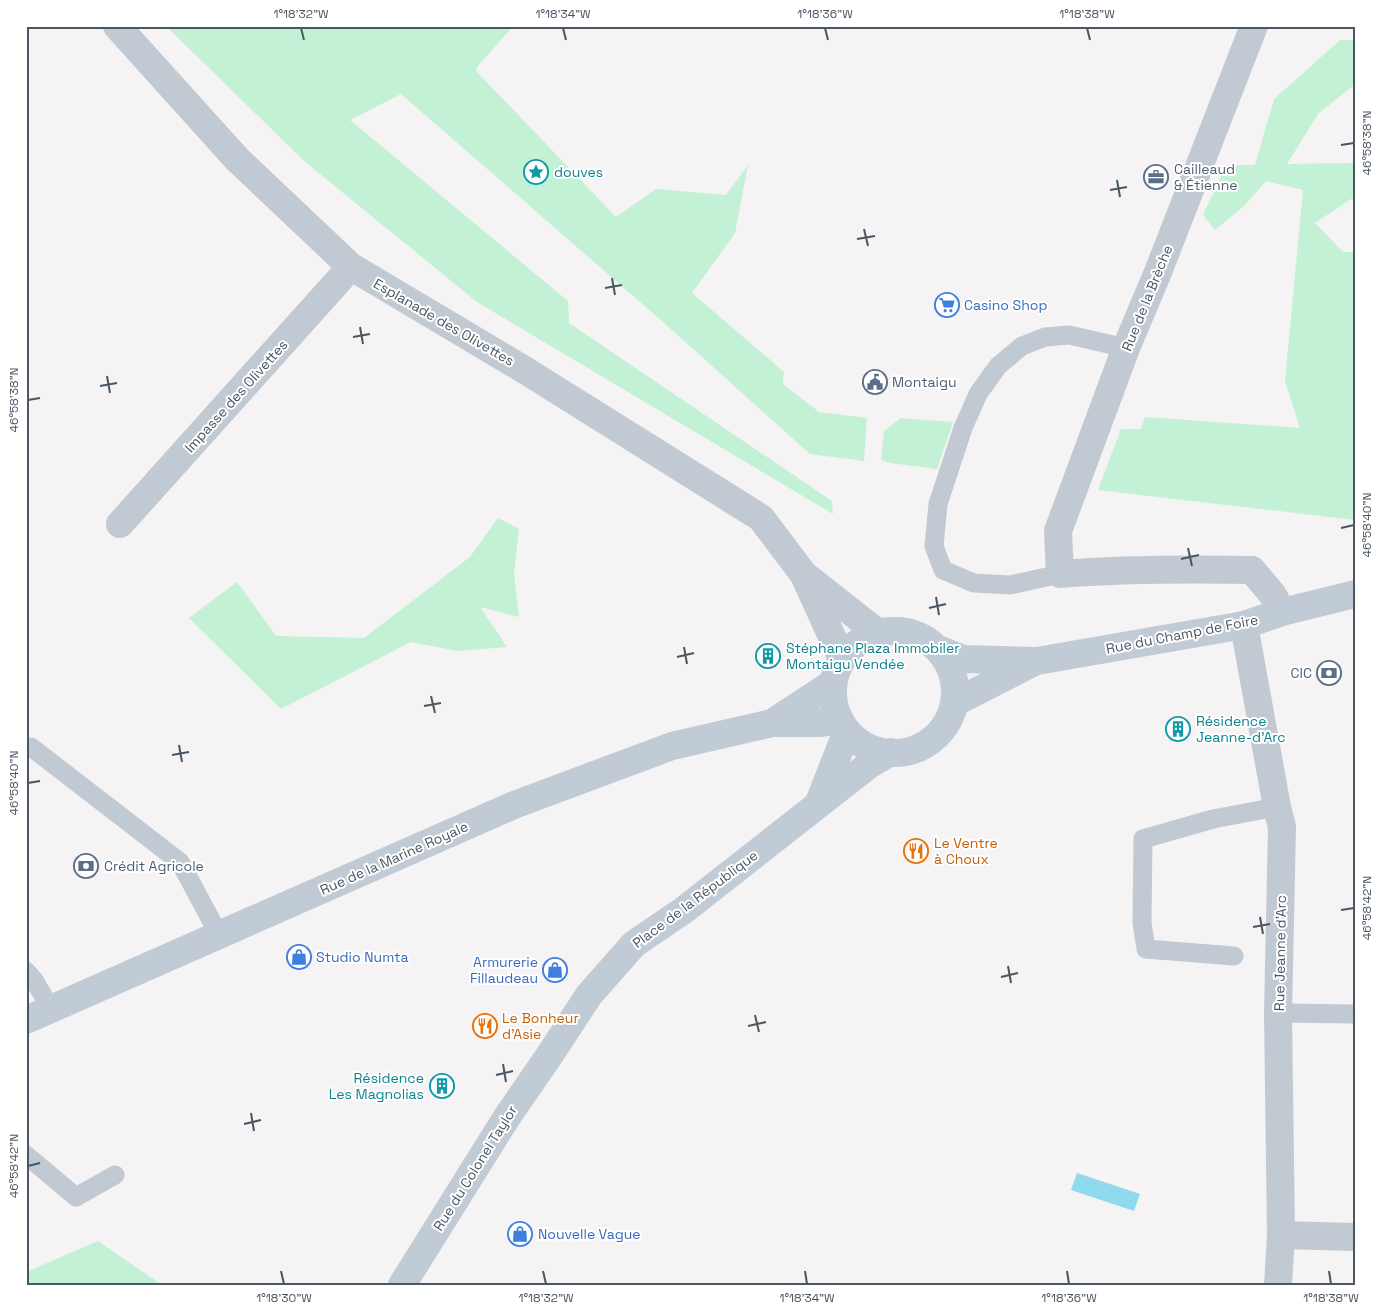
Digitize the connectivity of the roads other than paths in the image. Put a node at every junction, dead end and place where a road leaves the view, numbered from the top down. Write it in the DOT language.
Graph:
graph roads {
  1 [pos="117,26"];
  2 [pos="1254,26"];
  3 [pos="350,266"];
  4 [pos="1126,348"];
  5 [pos="120,524"];
  6 [pos="1060,574"];
  7 [pos="804,575"];
  8 [pos="1355,594"];
  9 [pos="1282,612"];
  10 [pos="1244,624"];
  11 [pos="878,633"];
  12 [pos="938,649"];
  13 [pos="1037,660"];
  14 [pos="838,671"];
  15 [pos="954,703"];
  16 [pos="772,723"];
  17 [pos="844,726"];
  18 [pos="26,749"];
  19 [pos="891,752"];
  20 [pos="817,807"];
  21 [pos="1277,807"];
  22 [pos="219,935"];
  23 [pos="1234,956"];
  24 [pos="26,971"];
  25 [pos="51,1009"];
  26 [pos="1278,1013"];
  27 [pos="1355,1014"];
  28 [pos="26,1020"];
  29 [pos="551,1053"];
  30 [pos="26,1155"];
  31 [pos="115,1175"];
  32 [pos="1281,1234"];
  33 [pos="1355,1237"];
  34 [pos="402,1285"];
  35 [pos="1278,1285"];
  1 -- 3 [label="street, Esplanade des Olivettes"];
  2 -- 4 [label="street, Rue de la Brèche"];
  3 -- 5 [label="street, Impasse des Olivettes"];
  3 -- 7 [label="street, Esplanade des Olivettes"];
  4 -- 6 [label="street, Rue de la Brèche"];
  4 -- 6 [label="lane"];
  6 -- 9 [label="street"];
  7 -- 11 [label="street, Esplanade des Olivettes"];
  7 -- 14 [label="street, Esplanade des Olivettes"];
  8 -- 9 [label="main road, Rue du Champ de Foire"];
  9 -- 10 [label="main road, Rue du Champ de Foire"];
  10 -- 13 [label="main road, Rue du Champ de Foire"];
  10 -- 21 [label="street, Rue Jeanne d'Arc"];
  11 -- 12 [label="main road, Place de la République"];
  11 -- 14 [label="main road, Place de la République"];
  12 -- 13 [label="main road, Rue du Champ de Foire"];
  12 -- 15 [label="main road, Place de la République"];
  13 -- 15 [label="main road, Rue du Champ de Foire"];
  14 -- 16 [label="main road, Rue de la Marine Royale"];
  14 -- 17 [label="main road"];
  15 -- 19 [label="main road, Place de la République"];
  16 -- 17 [label="main road, Rue de la Marine Royale"];
  16 -- 22 [label="main road, Rue de la Marine Royale"];
  17 -- 19 [label="main road, Place de la République"];
  17 -- 20 [label="main road"];
  18 -- 22 [label="lane"];
  19 -- 20 [label="main road, Place de la République"];
  20 -- 29 [label="main road, Place de la République"];
  21 -- 23 [label="lane"];
  21 -- 26 [label="street, Rue Jeanne d'Arc"];
  22 -- 25 [label="main road, Rue de la Marine Royale"];
  24 -- 25 [label="lane"];
  25 -- 28 [label="main road, Rue de la Marine Royale"];
  26 -- 27 [label="lane"];
  26 -- 32 [label="street, Rue Jeanne d'Arc"];
  29 -- 34 [label="main road, Rue du Colonel Taylor"];
  30 -- 31 [label="lane"];
  32 -- 33 [label="street"];
  32 -- 35 [label="street, Rue Jeanne d'Arc"];
}
